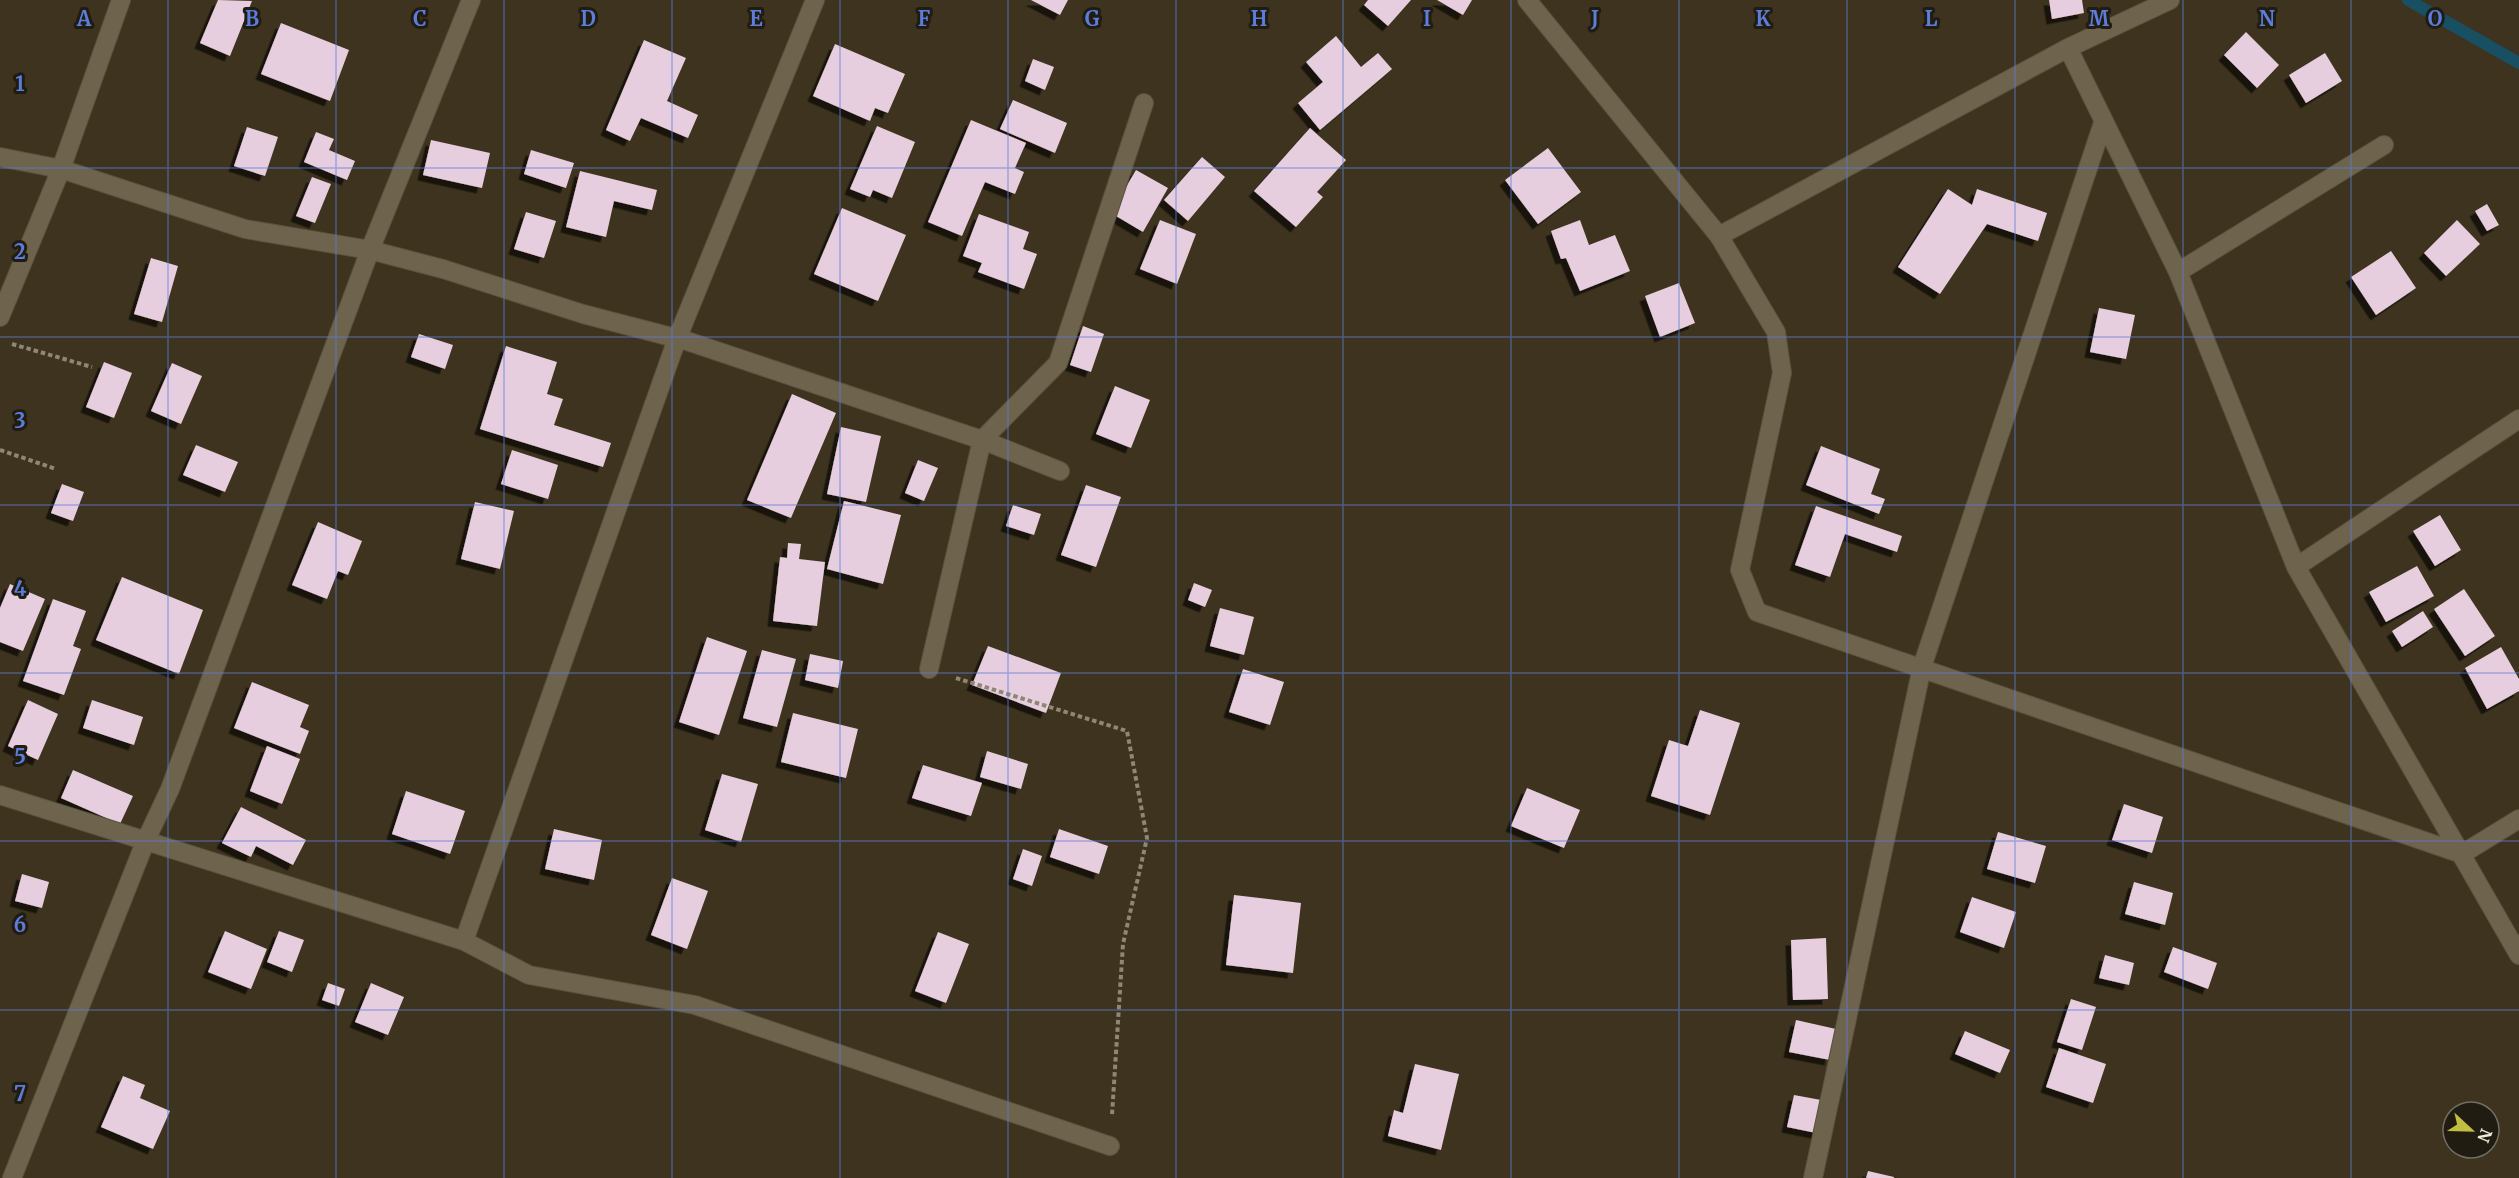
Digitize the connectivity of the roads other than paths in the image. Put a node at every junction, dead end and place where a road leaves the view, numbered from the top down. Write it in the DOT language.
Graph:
graph roads {
  1 [pos="121,0"];
  2 [pos="471,0"];
  3 [pos="815,0"];
  4 [pos="1527,0"];
  5 [pos="2170,0"];
  6 [pos="2068,48"];
  7 [pos="1144,103"];
  8 [pos="2103,123"];
  9 [pos="2384,145"];
  10 [pos="0,157"];
  11 [pos="61,169"];
  12 [pos="1719,236"];
  13 [pos="370,250"];
  14 [pos="2178,272"];
  15 [pos="0,317"];
  16 [pos="677,339"];
  17 [pos="2519,419"];
  18 [pos="981,440"];
  19 [pos="1060,471"];
  20 [pos="2296,567"];
  21 [pos="1922,667"];
  22 [pos="929,669"];
  23 [pos="0,795"];
  24 [pos="2519,819"];
  25 [pos="146,840"];
  26 [pos="2462,854"];
  27 [pos="464,941"];
  28 [pos="2519,955"];
  29 [pos="1110,1146"];
  30 [pos="12,1178"];
  31 [pos="1813,1178"];
  1 -- 11 [label="street"];
  2 -- 13 [label="street"];
  3 -- 16 [label="street"];
  4 -- 12 [label="street"];
  5 -- 6 [label="street"];
  6 -- 8 [label="street"];
  6 -- 12 [label="street"];
  7 -- 18 [label="street"];
  8 -- 14 [label="street"];
  8 -- 21 [label="street"];
  9 -- 14 [label="street"];
  10 -- 11 [label="street"];
  11 -- 13 [label="street"];
  11 -- 15 [label="street"];
  12 -- 21 [label="street"];
  13 -- 16 [label="street"];
  13 -- 25 [label="street"];
  14 -- 20 [label="street"];
  16 -- 18 [label="street"];
  16 -- 27 [label="street"];
  17 -- 20 [label="street"];
  18 -- 19 [label="street"];
  18 -- 22 [label="street"];
  20 -- 26 [label="street"];
  21 -- 26 [label="street"];
  21 -- 31 [label="street"];
  23 -- 25 [label="street"];
  24 -- 26 [label="street"];
  25 -- 27 [label="street"];
  25 -- 30 [label="street"];
  26 -- 28 [label="street"];
  27 -- 29 [label="street"];
}
